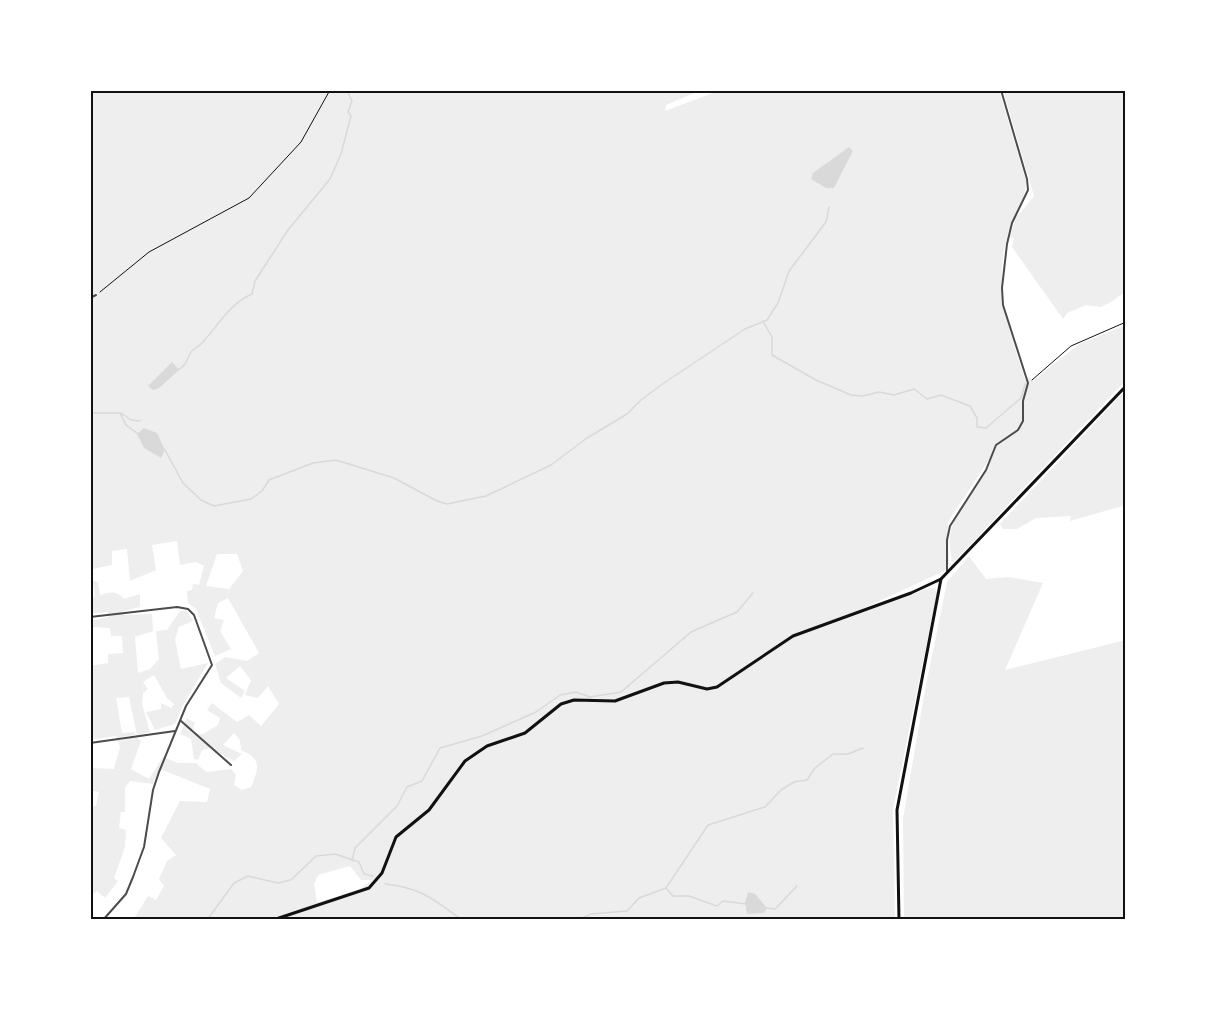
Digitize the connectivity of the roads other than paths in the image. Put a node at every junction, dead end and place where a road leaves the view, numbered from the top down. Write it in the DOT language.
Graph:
graph roads {
  1 [pos="1001,90"];
  2 [pos="96,295"];
  3 [pos="90,298"];
  4 [pos="1126,386"];
  5 [pos="947,574"];
  6 [pos="941,579"];
  7 [pos="90,617"];
  8 [pos="181,721"];
  9 [pos="175,731"];
  10 [pos="90,743"];
  11 [pos="231,765"];
  12 [pos="103,920"];
  13 [pos="273,920"];
  14 [pos="898,920"];
  1 -- 5 [label="street"];
  2 -- 3 [label="street"];
  4 -- 5 [label="main road"];
  5 -- 6 [label="main road"];
  6 -- 13 [label="main road"];
  6 -- 14 [label="main road"];
  7 -- 8 [label="street"];
  8 -- 9 [label="street"];
  8 -- 11 [label="street"];
  9 -- 10 [label="street"];
  9 -- 12 [label="street"];
}
